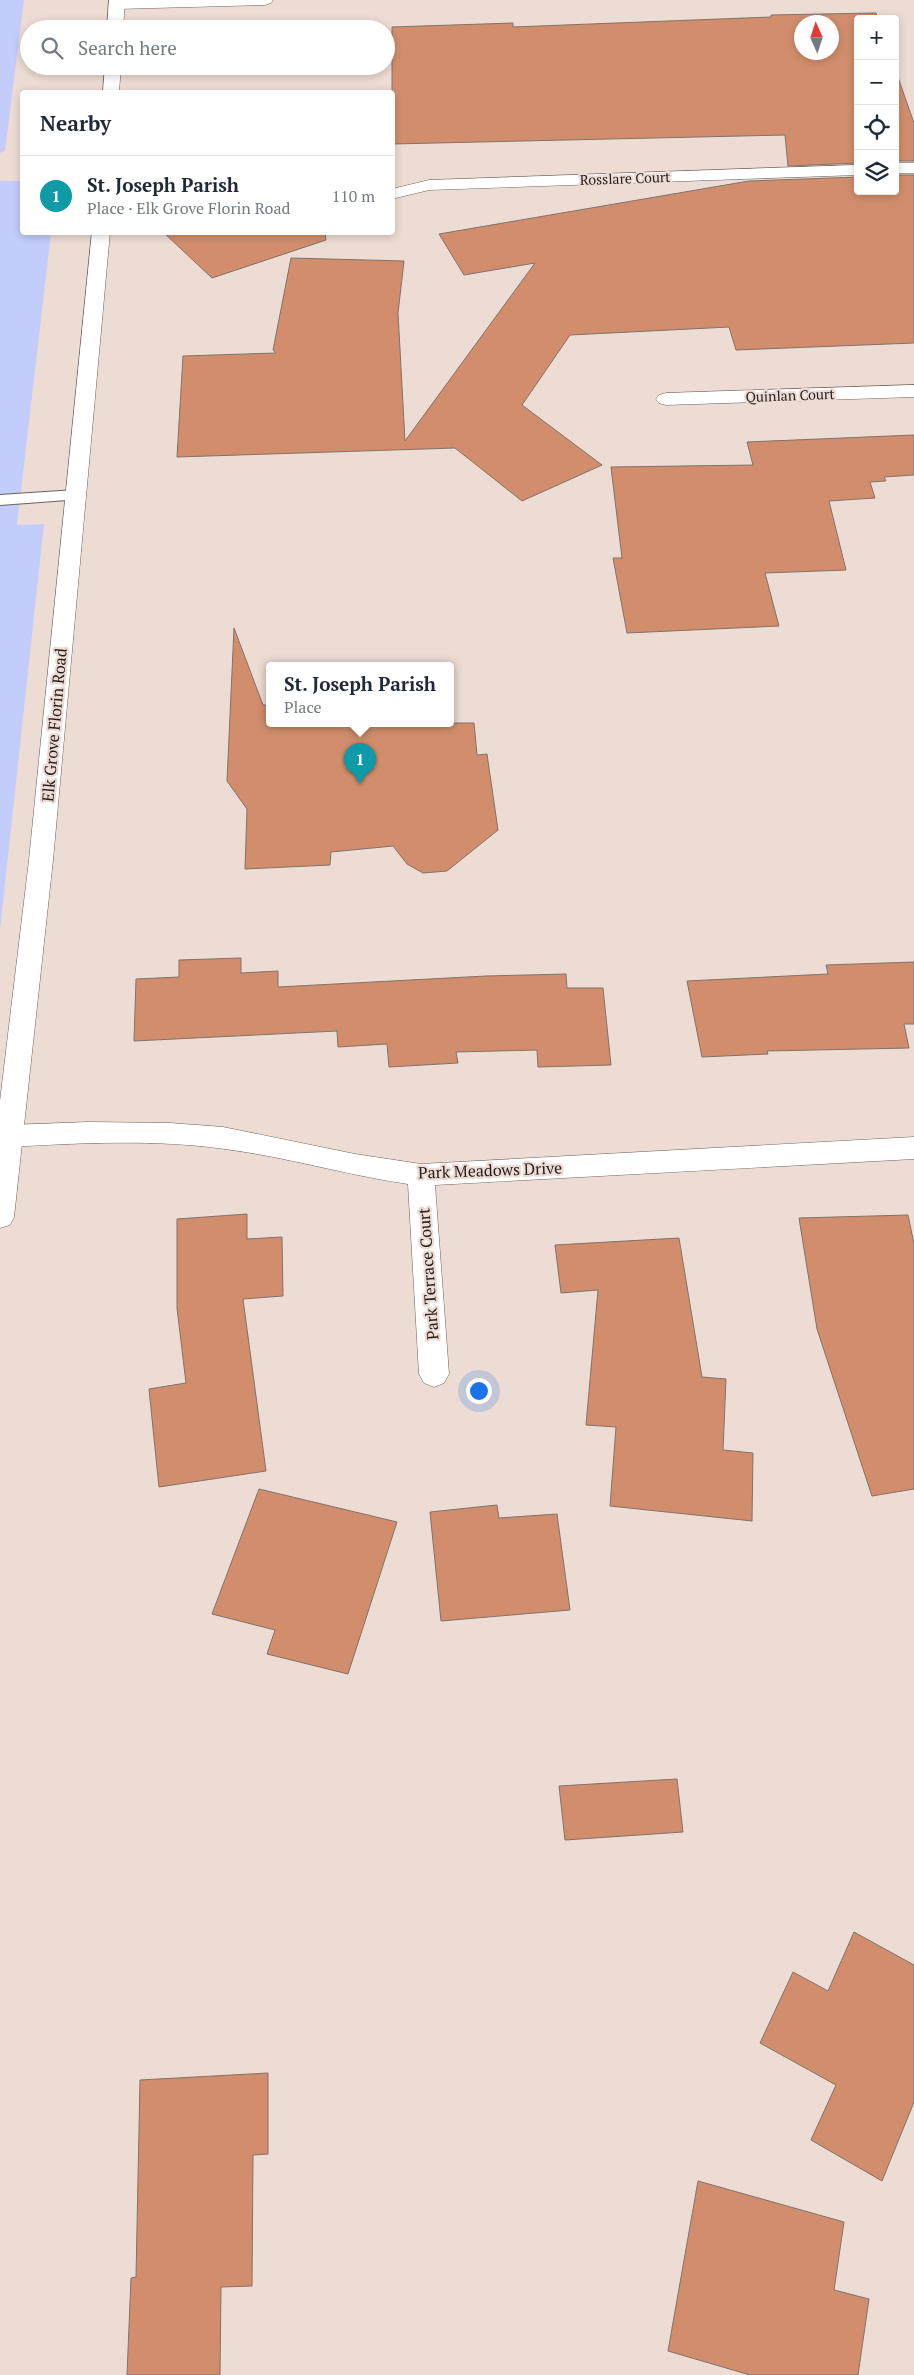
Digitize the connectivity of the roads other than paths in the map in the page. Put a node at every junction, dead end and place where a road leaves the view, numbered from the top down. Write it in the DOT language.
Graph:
graph roads {
  1 [pos="265,0"];
  2 [pos="117,2"];
  3 [pos="116,20"];
  4 [pos="112,75"];
  5 [pos="111,90"];
  6 [pos="899,168"];
  7 [pos="914,168"];
  8 [pos="854,170"];
  9 [pos="395,193"];
  10 [pos="101,235"];
  11 [pos="914,391"];
  12 [pos="666,399"];
  13 [pos="75,496"];
  14 [pos="0,500"];
  15 [pos="9,1136"];
  16 [pos="914,1148"];
  17 [pos="421,1175"];
  18 [pos="0,1217"];
  19 [pos="434,1374"];
  1 -- 2 [label="street"];
  2 -- 3 [label="street"];
  4 -- 5 [label="street"];
  6 -- 7 [label="street"];
  8 -- 9 [label="street, Rosslare Court"];
  10 -- 13 [label="street, Elk Grove Florin Road"];
  11 -- 12 [label="street, Quinlan Court"];
  13 -- 14 [label="lane"];
  13 -- 15 [label="street, Elk Grove Florin Road"];
  15 -- 17 [label="street, Park Meadows Drive"];
  15 -- 18 [label="street, Elk Grove Florin Road"];
  16 -- 17 [label="street, Park Meadows Drive"];
  17 -- 19 [label="street, Park Terrace Court"];
}
